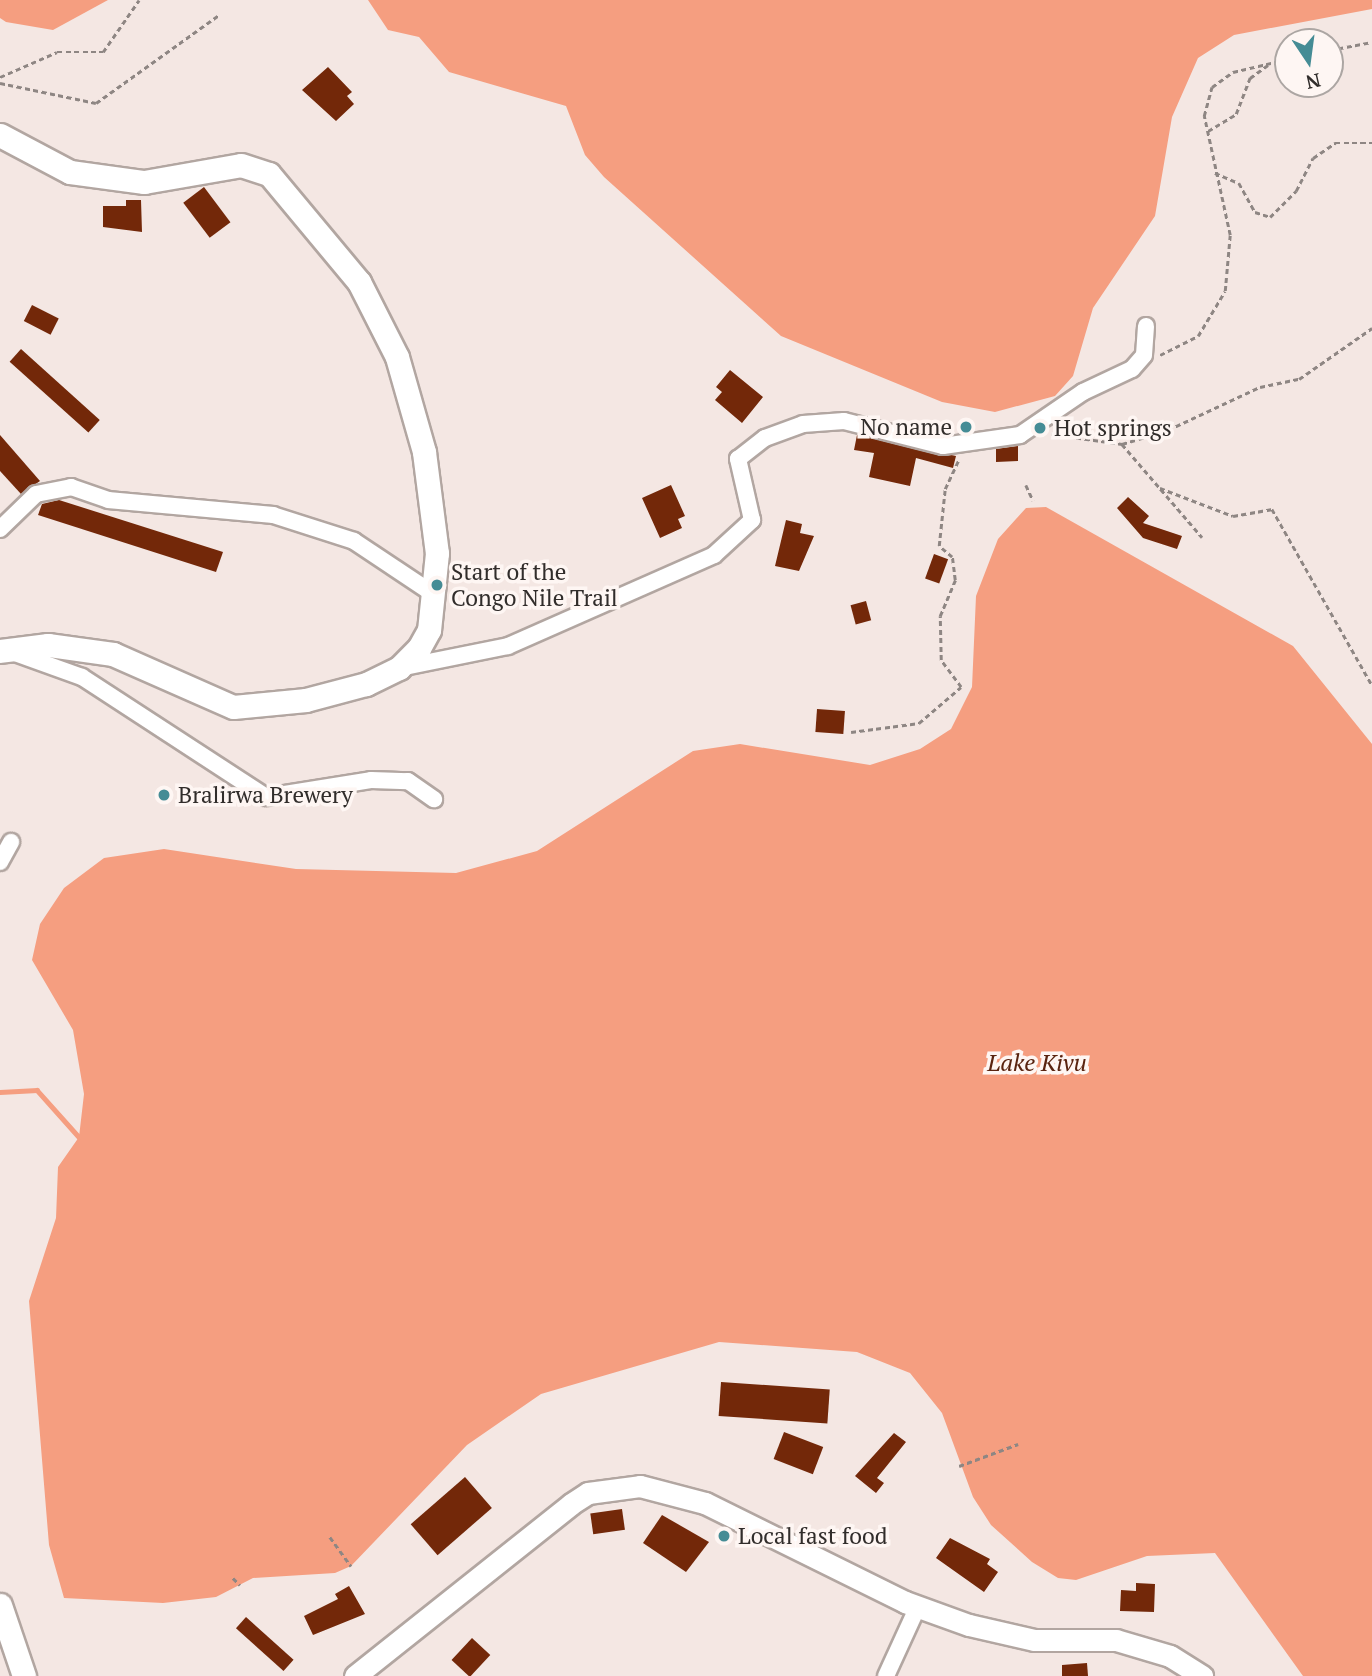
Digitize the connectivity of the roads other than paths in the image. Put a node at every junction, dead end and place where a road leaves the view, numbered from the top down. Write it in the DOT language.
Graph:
graph roads {
  1 [pos="0,135"];
  2 [pos="1146,326"];
  3 [pos="0,529"];
  4 [pos="435,595"];
  5 [pos="3,651"];
  6 [pos="400,668"];
  7 [pos="434,799"];
  8 [pos="11,842"];
  9 [pos="0,862"];
  10 [pos="0,1605"];
  11 [pos="918,1606"];
  12 [pos="24,1676"];
  13 [pos="355,1676"];
  14 [pos="886,1676"];
  15 [pos="1202,1676"];
  1 -- 4 [label="main road"];
  2 -- 6 [label="street"];
  3 -- 4 [label="street"];
  4 -- 6 [label="main road"];
  5 -- 6 [label="main road"];
  5 -- 7 [label="street"];
  8 -- 9 [label="street"];
  10 -- 12 [label="main road"];
  11 -- 13 [label="street"];
  11 -- 14 [label="street"];
  11 -- 15 [label="street"];
}
